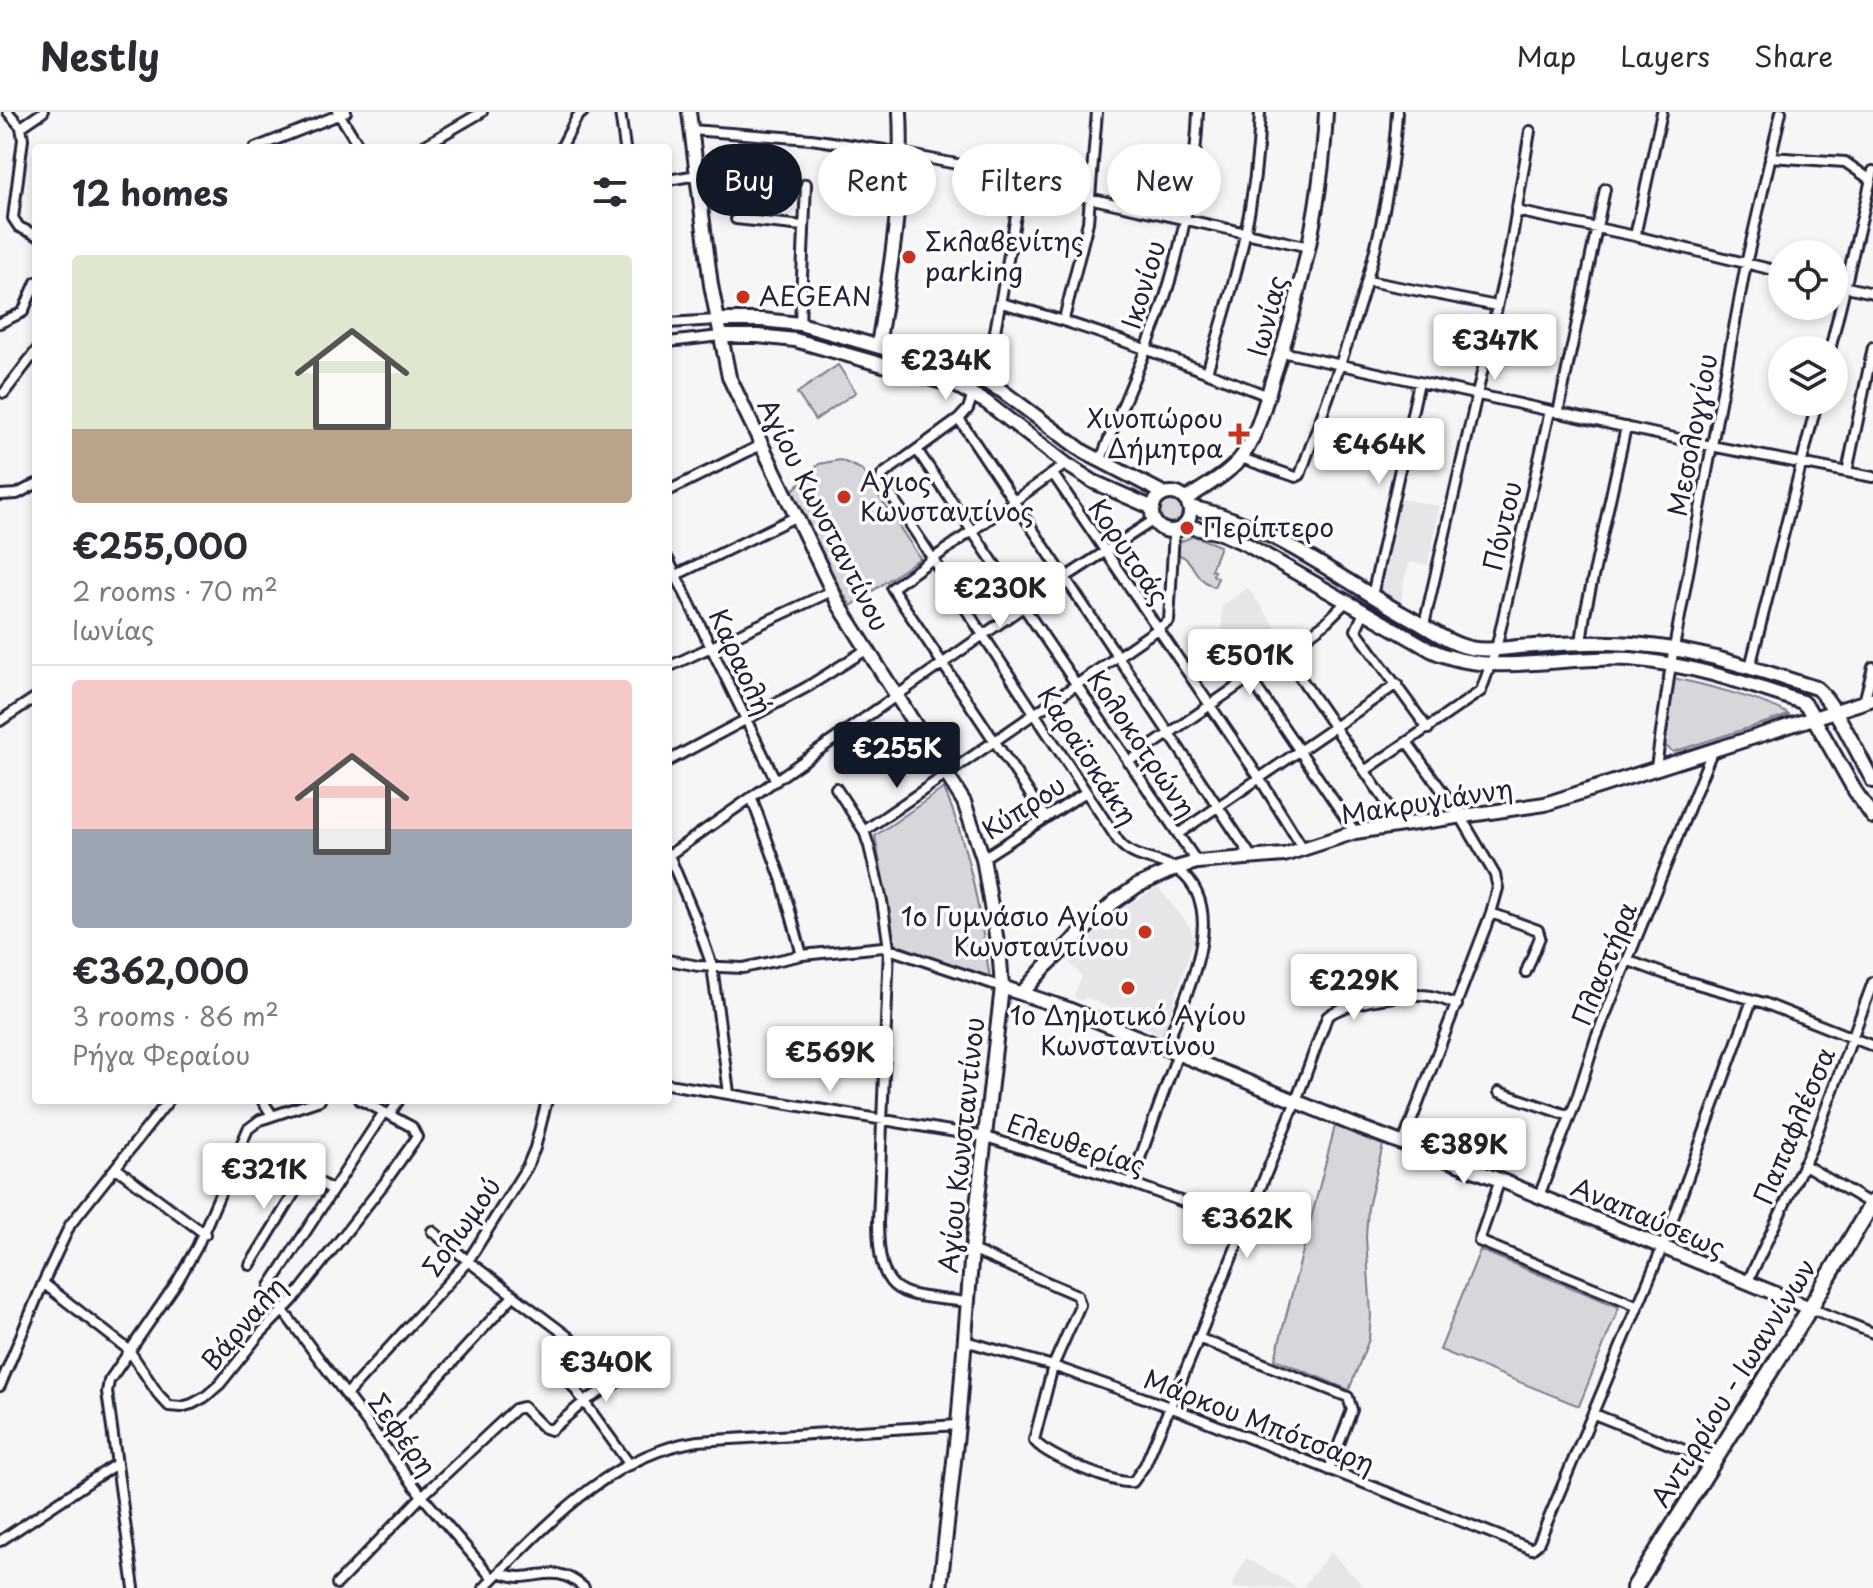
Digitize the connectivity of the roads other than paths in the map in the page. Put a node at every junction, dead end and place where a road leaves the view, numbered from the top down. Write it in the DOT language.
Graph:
graph roads {
  1 [pos="8,112"];
  2 [pos="43,112"];
  3 [pos="482,112"];
  4 [pos="583,112"];
  5 [pos="620,112"];
  6 [pos="689,112"];
  7 [pos="900,112"];
  8 [pos="1097,112"];
  9 [pos="1198,112"];
  10 [pos="1260,112"];
  11 [pos="1326,112"];
  12 [pos="1397,112"];
  13 [pos="1662,112"];
  14 [pos="1781,112"];
  15 [pos="341,113"];
  16 [pos="21,127"];
  17 [pos="691,130"];
  18 [pos="1530,131"];
  19 [pos="265,144"];
  20 [pos="358,144"];
  21 [pos="427,144"];
  22 [pos="563,144"];
  23 [pos="624,144"];
  24 [pos="843,144"];
  25 [pos="900,144"];
  26 [pos="1770,157"];
  27 [pos="696,168"];
  28 [pos="696,175"];
  29 [pos="1872,176"];
  30 [pos="672,179"];
  31 [pos="806,184"];
  32 [pos="1091,187"];
  33 [pos="1605,189"];
  34 [pos="1091,199"];
  35 [pos="1516,211"];
  36 [pos="703,216"];
  37 [pos="896,216"];
  38 [pos="1016,216"];
  39 [pos="1089,216"];
  40 [pos="1184,218"];
  41 [pos="736,219"];
  42 [pos="803,226"];
  43 [pos="1596,228"];
  44 [pos="1247,232"];
  45 [pos="32,233"];
  46 [pos="1635,236"];
  47 [pos="1309,247"];
  48 [pos="1746,264"];
  49 [pos="1768,269"];
  50 [pos="1848,278"];
  51 [pos="1368,281"];
  52 [pos="1848,287"];
  53 [pos="32,291"];
  54 [pos="1873,293"];
  55 [pos="1001,303"];
  56 [pos="1497,306"];
  57 [pos="1064,319"];
  58 [pos="717,320"];
  59 [pos="0,323"];
  60 [pos="672,323"];
  61 [pos="800,324"];
  62 [pos="720,336"];
  63 [pos="672,342"];
  64 [pos="878,345"];
  65 [pos="1873,347"];
  66 [pos="1146,348"];
  67 [pos="1282,352"];
  68 [pos="32,356"];
  69 [pos="1340,364"];
  70 [pos="1207,372"];
  71 [pos="986,381"];
  72 [pos="1419,382"];
  73 [pos="4,393"];
  74 [pos="973,394"];
  75 [pos="1475,395"];
  76 [pos="1268,396"];
  77 [pos="1554,412"];
  78 [pos="1813,416"];
  79 [pos="959,419"];
  80 [pos="1626,427"];
  81 [pos="761,445"];
  82 [pos="1711,446"];
  83 [pos="917,450"];
  84 [pos="1241,458"];
  85 [pos="1100,462"];
  86 [pos="1801,462"];
  87 [pos="1066,464"];
  88 [pos="1847,472"];
  89 [pos="1053,474"];
  90 [pos="1873,477"];
  91 [pos="32,486"];
  92 [pos="672,489"];
  93 [pos="1165,494"];
  94 [pos="0,495"];
  95 [pos="1015,502"];
  96 [pos="1187,504"];
  97 [pos="1153,514"];
  98 [pos="795,517"];
  99 [pos="1179,529"];
  100 [pos="974,531"];
  101 [pos="1104,551"];
  102 [pos="934,559"];
  103 [pos="672,577"];
  104 [pos="1066,577"];
  105 [pos="832,591"];
  106 [pos="1372,596"];
  107 [pos="1346,602"];
  108 [pos="1024,606"];
  109 [pos="1364,612"];
  110 [pos="1424,625"];
  111 [pos="1156,630"];
  112 [pos="984,634"];
  113 [pos="1581,643"];
  114 [pos="712,647"];
  115 [pos="1674,648"];
  116 [pos="1496,649"];
  117 [pos="866,650"];
  118 [pos="1284,654"];
  119 [pos="1118,656"];
  120 [pos="943,662"];
  121 [pos="1491,664"];
  122 [pos="1671,664"];
  123 [pos="672,665"];
  124 [pos="1750,667"];
  125 [pos="1873,667"];
  126 [pos="1250,678"];
  127 [pos="1397,684"];
  128 [pos="1077,686"];
  129 [pos="896,694"];
  130 [pos="32,700"];
  131 [pos="1869,700"];
  132 [pos="1209,706"];
  133 [pos="1833,711"];
  134 [pos="1036,713"];
  135 [pos="1813,717"];
  136 [pos="0,721"];
  137 [pos="746,722"];
  138 [pos="1335,727"];
  139 [pos="1428,729"];
  140 [pos="1169,733"];
  141 [pos="995,741"];
  142 [pos="1407,742"];
  143 [pos="1713,749"];
  144 [pos="1300,752"];
  145 [pos="672,759"];
  146 [pos="1128,762"];
  147 [pos="1656,767"];
  148 [pos="1366,770"];
  149 [pos="948,774"];
  150 [pos="1260,779"];
  151 [pos="776,781"];
  152 [pos="1873,781"];
  153 [pos="836,788"];
  154 [pos="1086,792"];
  155 [pos="752,799"];
  156 [pos="1219,806"];
  157 [pos="1461,817"];
  158 [pos="1873,817"];
  159 [pos="1046,818"];
  160 [pos="1402,825"];
  161 [pos="864,831"];
  162 [pos="1355,832"];
  163 [pos="1178,834"];
  164 [pos="1304,850"];
  165 [pos="672,851"];
  166 [pos="1251,856"];
  167 [pos="983,858"];
  168 [pos="1197,862"];
  169 [pos="672,863"];
  170 [pos="1176,868"];
  171 [pos="1491,913"];
  172 [pos="889,948"];
  173 [pos="802,955"];
  174 [pos="672,961"];
  175 [pos="1629,961"];
  176 [pos="712,966"];
  177 [pos="1526,972"];
  178 [pos="1002,982"];
  179 [pos="1873,982"];
  180 [pos="1025,990"];
  181 [pos="1752,1000"];
  182 [pos="1457,1005"];
  183 [pos="1853,1038"];
  184 [pos="1873,1046"];
  185 [pos="1165,1048"];
  186 [pos="1178,1053"];
  187 [pos="672,1085"];
  188 [pos="1499,1092"];
  189 [pos="729,1093"];
  190 [pos="1296,1101"];
  191 [pos="166,1104"];
  192 [pos="265,1104"];
  193 [pos="307,1104"];
  194 [pos="368,1104"];
  195 [pos="396,1104"];
  196 [pos="546,1104"];
  197 [pos="387,1114"];
  198 [pos="272,1115"];
  199 [pos="1570,1116"];
  200 [pos="882,1119"];
  201 [pos="986,1137"];
  202 [pos="1403,1143"];
  203 [pos="280,1158"];
  204 [pos="1803,1164"];
  205 [pos="116,1168"];
  206 [pos="306,1174"];
  207 [pos="1500,1180"];
  208 [pos="1131,1183"];
  209 [pos="332,1190"];
  210 [pos="1539,1196"];
  211 [pos="1872,1203"];
  212 [pos="1244,1224"];
  213 [pos="432,1231"];
  214 [pos="205,1234"];
  215 [pos="1663,1246"];
  216 [pos="972,1250"];
  217 [pos="468,1261"];
  218 [pos="250,1265"];
  219 [pos="43,1283"];
  220 [pos="1747,1283"];
  221 [pos="514,1295"];
  222 [pos="967,1302"];
  223 [pos="1636,1305"];
  224 [pos="1810,1308"];
  225 [pos="284,1310"];
  226 [pos="1873,1333"];
  227 [pos="570,1338"];
  228 [pos="1198,1338"];
  229 [pos="965,1341"];
  230 [pos="129,1350"];
  231 [pos="651,1362"];
  232 [pos="556,1363"];
  233 [pos="1053,1366"];
  234 [pos="0,1386"];
  235 [pos="347,1394"];
  236 [pos="585,1401"];
  237 [pos="1170,1407"];
  238 [pos="1594,1414"];
  239 [pos="958,1425"];
  240 [pos="381,1440"];
  241 [pos="1714,1462"];
  242 [pos="116,1464"];
  243 [pos="630,1465"];
  244 [pos="1329,1470"];
  245 [pos="422,1496"];
  246 [pos="0,1541"];
  247 [pos="496,1576"];
  248 [pos="337,1584"];
  249 [pos="134,1588"];
  250 [pos="484,1588"];
  251 [pos="584,1588"];
  252 [pos="940,1588"];
  253 [pos="1634,1588"];
  1 -- 16 [label="street"];
  2 -- 16 [label="street"];
  3 -- 21 [label="street"];
  4 -- 22 [label="street"];
  5 -- 23 [label="street"];
  6 -- 17 [label="main road, Αγίου Κωνσταντίνου"];
  7 -- 25 [label="main road"];
  8 -- 32 [label="street"];
  9 -- 40 [label="street, Ικονίου"];
  10 -- 44 [label="street"];
  11 -- 47 [label="main road, Ιωνίας"];
  12 -- 51 [label="street"];
  13 -- 46 [label="street"];
  14 -- 26 [label="street, Μεσολογγίου"];
  15 -- 19 [label="street"];
  15 -- 20 [label="street"];
  16 -- 45 [label="street"];
  17 -- 24 [label="street"];
  17 -- 27 [label="main road, Αγίου Κωνσταντίνου"];
  18 -- 35 [label="street"];
  26 -- 29 [label="street"];
  26 -- 48 [label="street, Μεσολογγίου"];
  28 -- 30 [label="street"];
  29 -- 50 [label="street"];
  31 -- 42 [label="street"];
  33 -- 43 [label="street, Πόντου"];
  34 -- 40 [label="street"];
  35 -- 43 [label="street"];
  35 -- 56 [label="street"];
  36 -- 58 [label="main road, Αγίου Κωνσταντίνου"];
  37 -- 64 [label="main road"];
  38 -- 55 [label="street"];
  39 -- 57 [label="street"];
  40 -- 44 [label="street"];
  40 -- 66 [label="street, Ικονίου"];
  41 -- 42 [label="street"];
  42 -- 61 [label="street"];
  43 -- 46 [label="street"];
  43 -- 77 [label="street, Πόντου"];
  44 -- 47 [label="street"];
  44 -- 70 [label="street"];
  46 -- 48 [label="street"];
  47 -- 67 [label="main road, Ιωνίας"];
  48 -- 49 [label="street"];
  48 -- 82 [label="street, Μεσολογγίου"];
  51 -- 56 [label="street"];
  51 -- 69 [label="street"];
  52 -- 54 [label="street"];
  53 -- 59 [label="street"];
  55 -- 57 [label="street"];
  55 -- 71 [label="street"];
  56 -- 75 [label="street"];
  57 -- 66 [label="street"];
  58 -- 60 [label="street"];
  58 -- 61 [label="main road"];
  58 -- 62 [label="main road, Αγίου Κωνσταντίνου"];
  61 -- 64 [label="main road"];
  62 -- 63 [label="street"];
  62 -- 74 [label="main road"];
  62 -- 81 [label="main road, Αγίου Κωνσταντίνου"];
  64 -- 71 [label="main road"];
  65 -- 88 [label="street"];
  66 -- 70 [label="street"];
  66 -- 85 [label="street, Ικονίου"];
  67 -- 69 [label="street"];
  67 -- 76 [label="main road, Ιωνίας"];
  68 -- 73 [label="street"];
  69 -- 72 [label="street"];
  69 -- 84 [label="street"];
  70 -- 76 [label="street"];
  71 -- 85 [label="main road"];
  72 -- 75 [label="street"];
  72 -- 106 [label="street"];
  74 -- 79 [label="street"];
  74 -- 87 [label="main road"];
  75 -- 77 [label="street"];
  75 -- 110 [label="street"];
  76 -- 84 [label="main road, Ιωνίας"];
  77 -- 80 [label="street"];
  77 -- 116 [label="street, Πόντου"];
  78 -- 86 [label="street"];
  79 -- 83 [label="street"];
  79 -- 95 [label="street"];
  80 -- 82 [label="street"];
  80 -- 113 [label="street"];
  81 -- 92 [label="street"];
  81 -- 98 [label="main road, Αγίου Κωνσταντίνου"];
  82 -- 86 [label="street"];
  82 -- 115 [label="street, Μεσολογγίου"];
  83 -- 100 [label="street, Κολοκοτρώνη"];
  83 -- 102 [label="street, Καραϊσκάκη"];
  84 -- 96 [label="main road, Ιωνίας"];
  85 -- 93 [label="main road"];
  86 -- 88 [label="street"];
  86 -- 124 [label="street"];
  87 -- 89 [label="street"];
  87 -- 97 [label="main road"];
  88 -- 90 [label="street"];
  89 -- 95 [label="street"];
  89 -- 101 [label="street, Κορυτσάς"];
  91 -- 94 [label="street"];
  93 -- 96 [label="main road"];
  93 -- 97 [label="main road"];
  95 -- 100 [label="street"];
  95 -- 104 [label="street"];
  96 -- 99 [label="main road"];
  96 -- 106 [label="main road"];
  97 -- 99 [label="main road"];
  97 -- 101 [label="street"];
  98 -- 103 [label="street"];
  98 -- 105 [label="main road, Αγίου Κωνσταντίνου"];
  99 -- 107 [label="main road"];
  99 -- 111 [label="street"];
  100 -- 102 [label="street"];
  100 -- 108 [label="street, Κολοκοτρώνη"];
  101 -- 104 [label="street"];
  101 -- 111 [label="street, Κορυτσάς"];
  102 -- 112 [label="street, Καραϊσκάκη"];
  102 -- 120 [label="street"];
  103 -- 114 [label="street, Καραολή"];
  104 -- 108 [label="street"];
  104 -- 119 [label="street"];
  105 -- 114 [label="street"];
  105 -- 117 [label="main road, Αγίου Κωνσταντίνου"];
  106 -- 110 [label="main road"];
  107 -- 109 [label="main road"];
  107 -- 118 [label="street"];
  108 -- 112 [label="street"];
  108 -- 128 [label="street, Κολοκοτρώνη"];
  109 -- 121 [label="main road"];
  109 -- 127 [label="street"];
  110 -- 116 [label="main road"];
  111 -- 119 [label="street"];
  111 -- 132 [label="street, Κορυτσάς"];
  112 -- 120 [label="street"];
  112 -- 134 [label="street, Καραϊσκάκη"];
  113 -- 115 [label="main road"];
  113 -- 116 [label="main road"];
  114 -- 123 [label="street"];
  114 -- 137 [label="street, Καραολή"];
  115 -- 122 [label="street, Μεσολογγίου"];
  115 -- 124 [label="main road"];
  116 -- 121 [label="street, Πόντου"];
  117 -- 129 [label="main road, Αγίου Κωνσταντίνου"];
  117 -- 137 [label="street"];
  118 -- 126 [label="street"];
  118 -- 138 [label="street"];
  119 -- 128 [label="street"];
  119 -- 140 [label="street"];
  120 -- 129 [label="street"];
  120 -- 141 [label="street"];
  121 -- 122 [label="main road"];
  121 -- 139 [label="street, Πόντου"];
  122 -- 135 [label="main road"];
  122 -- 147 [label="street, Μεσολογγίου"];
  124 -- 133 [label="main road"];
  125 -- 131 [label="street"];
  126 -- 132 [label="street"];
  126 -- 144 [label="street"];
  127 -- 138 [label="street"];
  127 -- 139 [label="street"];
  128 -- 134 [label="street"];
  128 -- 146 [label="street, Κολοκοτρώνη"];
  129 -- 149 [label="main road, Αγίου Κωνσταντίνου"];
  129 -- 151 [label="street"];
  130 -- 136 [label="street"];
  131 -- 133 [label="main road, Μακρυγιάννη"];
  132 -- 140 [label="street"];
  132 -- 150 [label="street, Κορυτσάς"];
  133 -- 135 [label="main road, Μακρυγιάννη"];
  133 -- 152 [label="main road"];
  134 -- 141 [label="street"];
  134 -- 154 [label="street, Καραϊσκάκη"];
  135 -- 143 [label="main road, Μακρυγιάννη"];
  135 -- 158 [label="main road"];
  137 -- 145 [label="street"];
  137 -- 151 [label="street, Καραολή"];
  138 -- 144 [label="street"];
  138 -- 148 [label="street"];
  139 -- 142 [label="street, Πόντου"];
  140 -- 146 [label="street"];
  140 -- 156 [label="street"];
  141 -- 149 [label="street"];
  141 -- 159 [label="street"];
  142 -- 148 [label="street, Πόντου"];
  142 -- 157 [label="street"];
  143 -- 147 [label="main road, Μακρυγιάννη"];
  143 -- 175 [label="street, Πλαστήρα"];
  144 -- 150 [label="street"];
  144 -- 162 [label="street"];
  146 -- 163 [label="street, Κολοκοτρώνη"];
  147 -- 157 [label="main road, Μακρυγιάννη"];
  148 -- 160 [label="street"];
  149 -- 161 [label="street"];
  149 -- 167 [label="main road, Αγίου Κωνσταντίνου"];
  150 -- 156 [label="street"];
  150 -- 164 [label="street, Κορυτσάς"];
  151 -- 155 [label="street"];
  153 -- 161 [label="street"];
  154 -- 159 [label="street, Κύπρου"];
  154 -- 170 [label="street, Καραϊσκάκη"];
  155 -- 165 [label="street"];
  155 -- 173 [label="street"];
  156 -- 163 [label="street"];
  156 -- 166 [label="street"];
  157 -- 160 [label="main road, Μακρυγιάννη"];
  157 -- 171 [label="street"];
  159 -- 167 [label="street, Κύπρου"];
  160 -- 162 [label="main road, Μακρυγιάννη"];
  161 -- 172 [label="street"];
  162 -- 164 [label="main road, Μακρυγιάννη"];
  163 -- 168 [label="street, Κολοκοτρώνη"];
  164 -- 166 [label="main road, Μακρυγιάννη"];
  166 -- 168 [label="main road, Μακρυγιάννη"];
  167 -- 178 [label="main road, Αγίου Κωνσταντίνου"];
  168 -- 170 [label="main road, Μακρυγιάννη"];
  169 -- 176 [label="street"];
  170 -- 180 [label="main road, Μακρυγιάννη"];
  170 -- 185 [label="street"];
  171 -- 177 [label="street"];
  171 -- 182 [label="street"];
  172 -- 173 [label="street"];
  172 -- 178 [label="street"];
  172 -- 200 [label="street"];
  173 -- 176 [label="street"];
  174 -- 176 [label="street"];
  175 -- 181 [label="street"];
  175 -- 199 [label="street, Πλαστήρα"];
  176 -- 189 [label="street"];
  178 -- 180 [label="main road, Αναπαύσεως"];
  178 -- 201 [label="main road, Αγίου Κωνσταντίνου"];
  179 -- 183 [label="street, Παπαφλέσσα"];
  180 -- 185 [label="main road, Αναπαύσεως"];
  181 -- 183 [label="street"];
  181 -- 215 [label="street"];
  182 -- 190 [label="street"];
  182 -- 202 [label="street"];
  183 -- 184 [label="street"];
  183 -- 204 [label="street, Παπαφλέσσα"];
  185 -- 186 [label="main road, Αναπαύσεως"];
  186 -- 190 [label="main road, Αναπαύσεως"];
  186 -- 208 [label="street"];
  187 -- 189 [label="street, Ελευθερίας"];
  188 -- 199 [label="street"];
  189 -- 200 [label="street, Ελευθερίας"];
  190 -- 202 [label="main road, Αναπαύσεως"];
  190 -- 212 [label="street"];
  191 -- 205 [label="street"];
  192 -- 198 [label="street"];
  193 -- 198 [label="street"];
  194 -- 197 [label="street"];
  195 -- 197 [label="street"];
  196 -- 217 [label="street, Σολωμού"];
  197 -- 209 [label="street"];
  197 -- 225 [label="street, Βάρναλη"];
  198 -- 214 [label="street"];
  199 -- 210 [label="street, Πλαστήρα"];
  200 -- 201 [label="street, Ελευθερίας"];
  200 -- 222 [label="street"];
  201 -- 208 [label="street, Ελευθερίας"];
  201 -- 216 [label="main road, Αγίου Κωνσταντίνου"];
  202 -- 207 [label="main road, Αναπαύσεως"];
  203 -- 206 [label="street"];
  204 -- 211 [label="street"];
  204 -- 220 [label="street, Παπαφλέσσα"];
  205 -- 214 [label="street"];
  205 -- 219 [label="street"];
  206 -- 209 [label="street"];
  206 -- 218 [label="street"];
  207 -- 210 [label="main road, Αναπαύσεως"];
  207 -- 223 [label="street"];
  208 -- 212 [label="street, Ελευθερίας"];
  209 -- 225 [label="street"];
  210 -- 215 [label="main road, Αναπαύσεως"];
  211 -- 224 [label="main road, Αντιρρίου - Ιωαννίνων"];
  212 -- 228 [label="street"];
  213 -- 217 [label="street"];
  214 -- 230 [label="street"];
  215 -- 220 [label="main road, Αναπαύσεως"];
  215 -- 223 [label="street"];
  216 -- 222 [label="main road, Αγίου Κωνσταντίνου"];
  216 -- 233 [label="street"];
  217 -- 221 [label="street"];
  217 -- 235 [label="street, Σολωμού"];
  219 -- 230 [label="street, Βάρναλη"];
  219 -- 234 [label="street"];
  220 -- 224 [label="main road, Αναπαύσεως"];
  221 -- 227 [label="street"];
  221 -- 240 [label="street"];
  222 -- 229 [label="main road, Αγίου Κωνσταντίνου"];
  223 -- 238 [label="street"];
  224 -- 226 [label="street"];
  224 -- 241 [label="main road, Αντιρρίου - Ιωαννίνων"];
  225 -- 230 [label="street, Βάρναλη"];
  225 -- 235 [label="street, Σεφέρη"];
  228 -- 237 [label="street"];
  228 -- 244 [label="street"];
  229 -- 233 [label="street, Μάρκου Μπότσαρη"];
  229 -- 239 [label="main road, Αγίου Κωνσταντίνου"];
  230 -- 242 [label="street"];
  231 -- 236 [label="street"];
  232 -- 236 [label="street"];
  233 -- 237 [label="street, Μάρκου Μπότσαρη"];
  233 -- 237 [label="street"];
  235 -- 240 [label="street, Σεφέρη"];
  236 -- 243 [label="street"];
  236 -- 245 [label="street"];
  237 -- 244 [label="street, Μάρκου Μπότσαρη"];
  238 -- 241 [label="street"];
  238 -- 244 [label="street, Μάρκου Μπότσαρη"];
  239 -- 243 [label="street"];
  239 -- 252 [label="main road, Αγίου Κωνσταντίνου"];
  240 -- 245 [label="street, Σεφέρη"];
  241 -- 253 [label="main road, Αντιρρίου - Ιωαννίνων"];
  242 -- 246 [label="street"];
  242 -- 249 [label="street"];
  243 -- 247 [label="street"];
  245 -- 247 [label="street, Σεφέρη"];
  245 -- 248 [label="street"];
  247 -- 250 [label="street"];
  247 -- 251 [label="street"];
}
